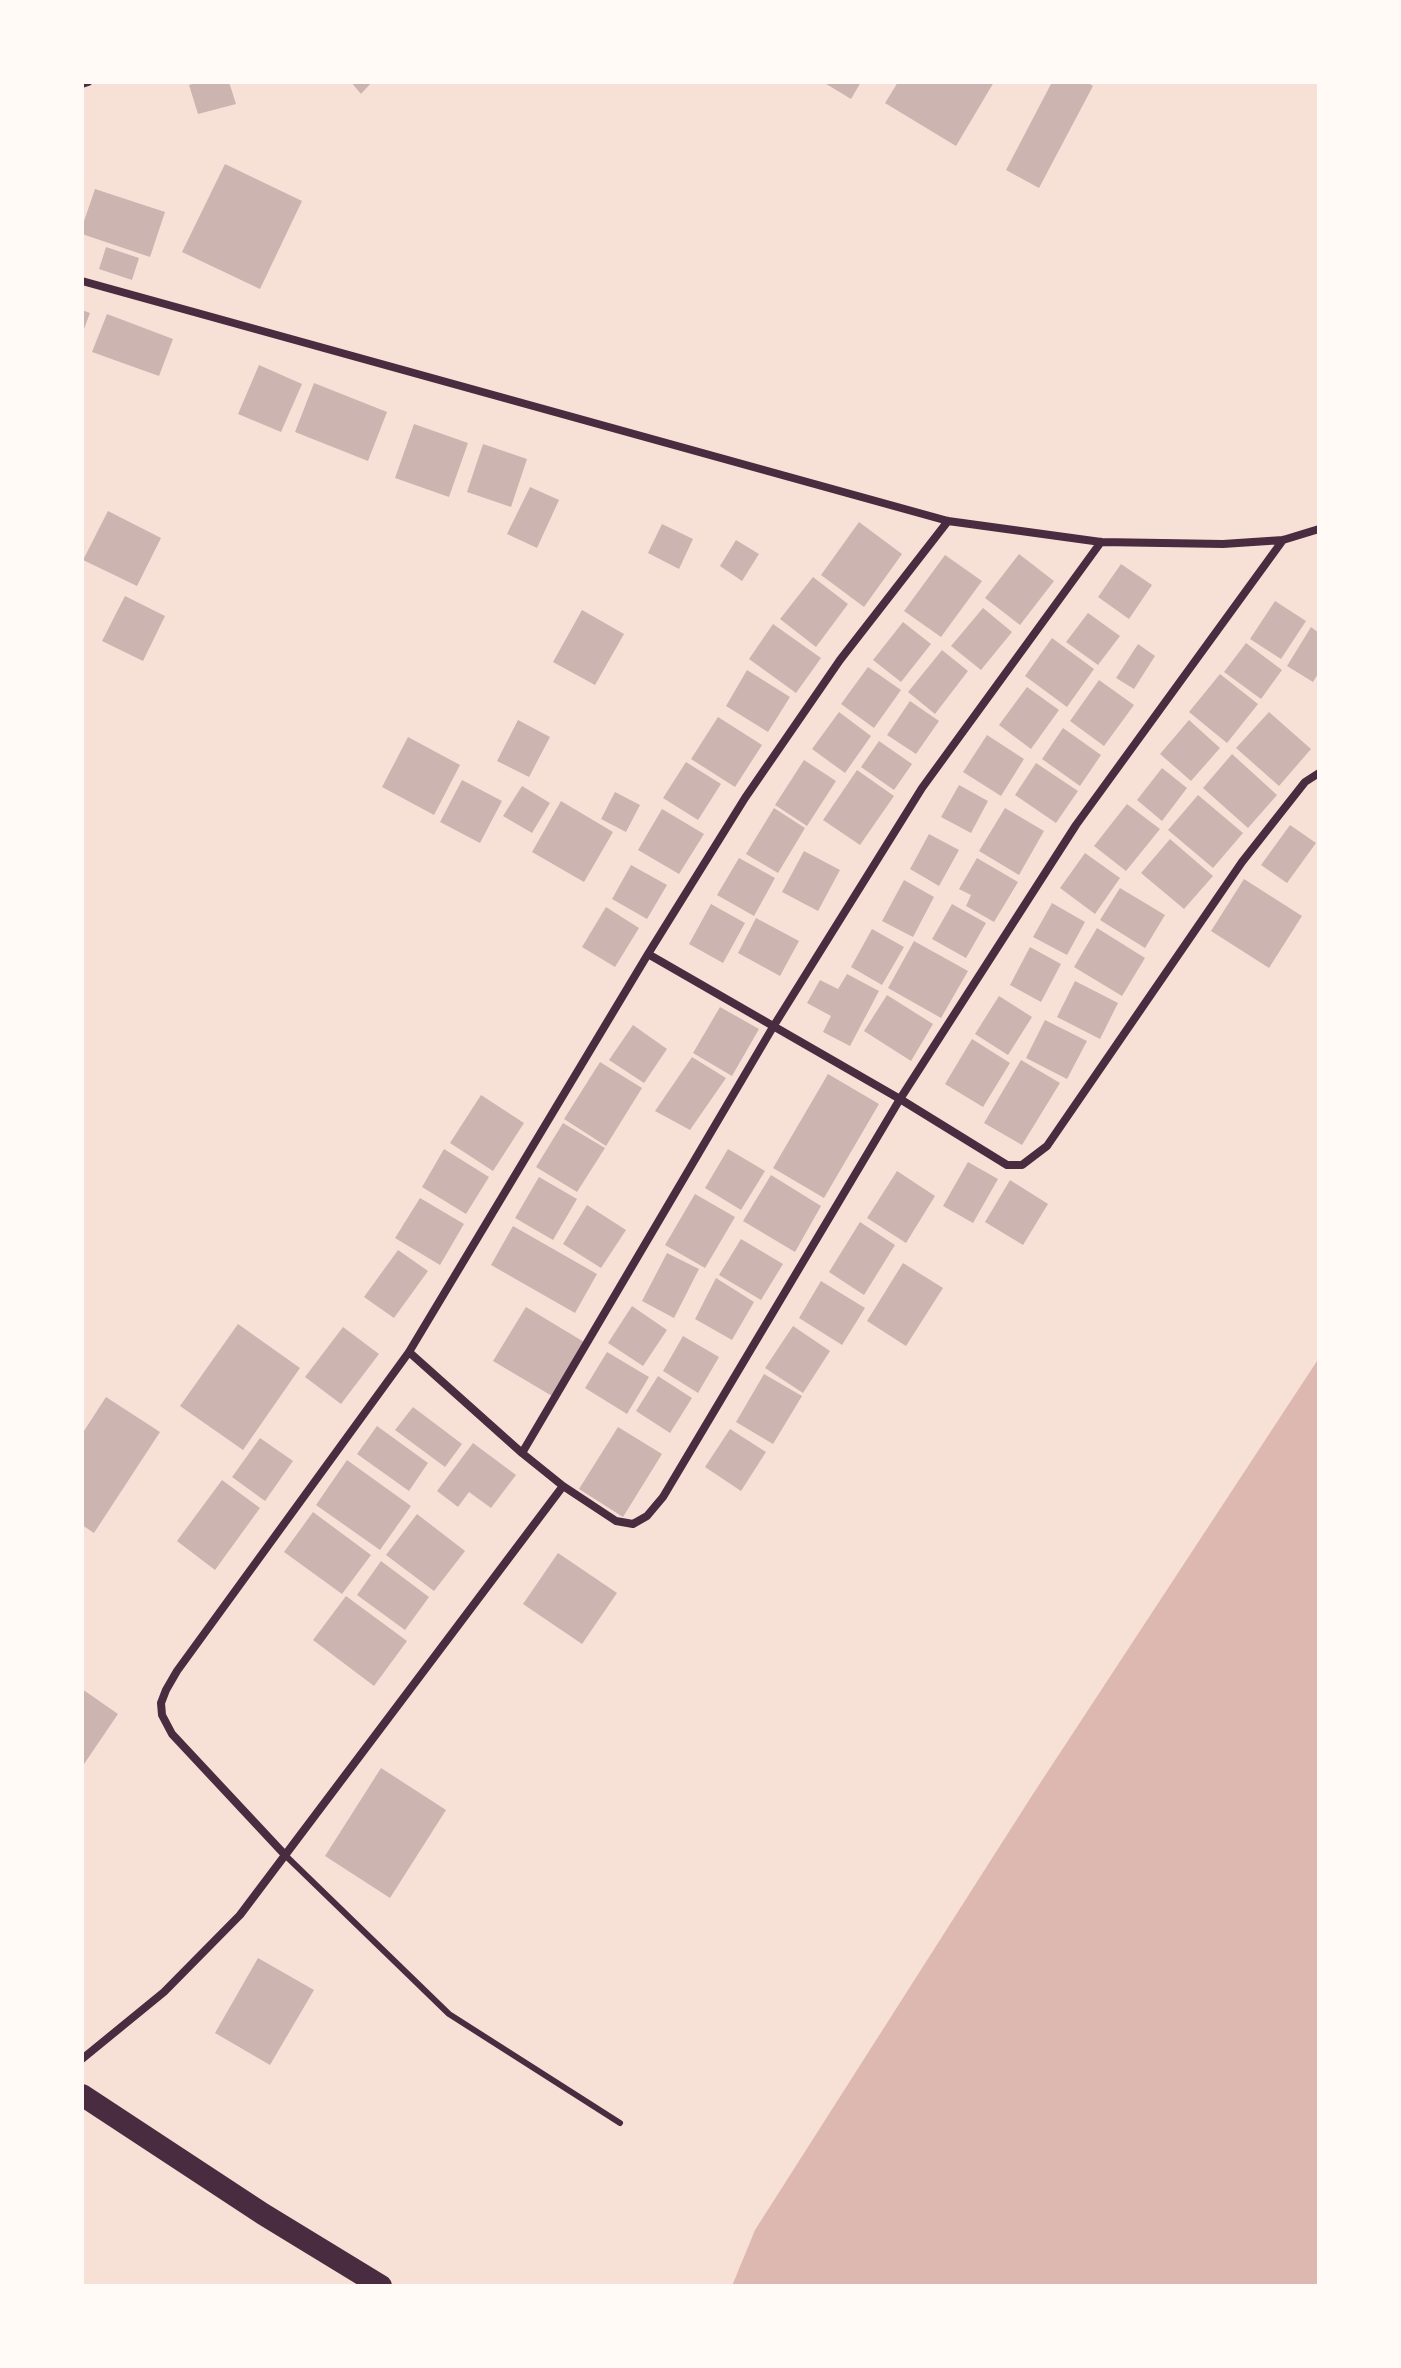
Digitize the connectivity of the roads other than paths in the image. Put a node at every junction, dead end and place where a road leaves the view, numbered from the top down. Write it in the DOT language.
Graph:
graph roads {
  1 [pos="82,281"];
  2 [pos="948,521"];
  3 [pos="1319,529"];
  4 [pos="1283,540"];
  5 [pos="1101,542"];
  6 [pos="1319,773"];
  7 [pos="648,954"];
  8 [pos="773,1027"];
  9 [pos="900,1099"];
  10 [pos="409,1352"];
  11 [pos="522,1453"];
  12 [pos="563,1486"];
  13 [pos="286,1856"];
  14 [pos="82,2059"];
  15 [pos="82,2095"];
  16 [pos="620,2123"];
  17 [pos="381,2286"];
  1 -- 2 [label="street"];
  2 -- 5 [label="street"];
  2 -- 7 [label="street"];
  3 -- 4 [label="street"];
  4 -- 5 [label="street"];
  4 -- 9 [label="street"];
  5 -- 8 [label="street"];
  6 -- 9 [label="street"];
  7 -- 8 [label="street"];
  7 -- 10 [label="street"];
  8 -- 9 [label="street"];
  8 -- 11 [label="street"];
  9 -- 12 [label="street"];
  10 -- 11 [label="street"];
  10 -- 13 [label="street"];
  11 -- 12 [label="street"];
  12 -- 13 [label="street"];
  13 -- 14 [label="street"];
  13 -- 16 [label="lane"];
  15 -- 17 [label="highway"];
}
